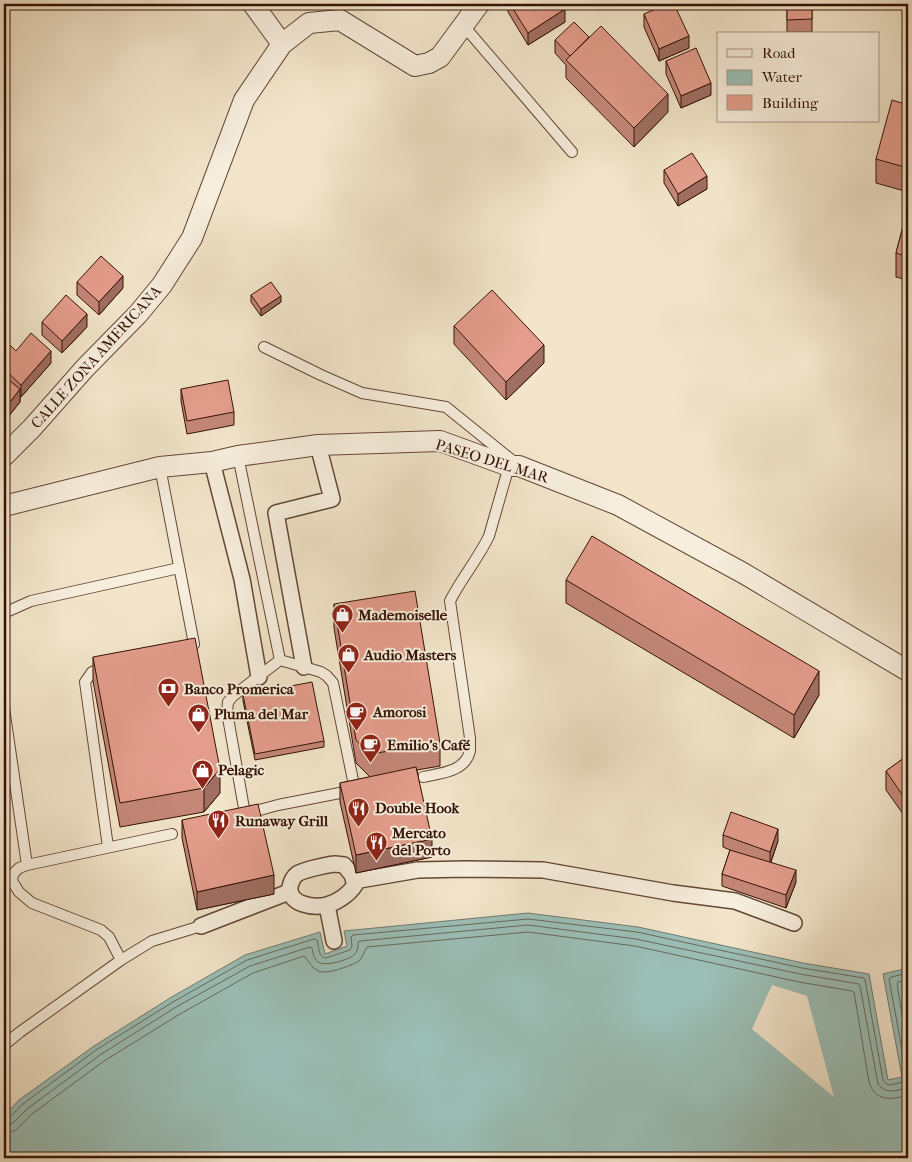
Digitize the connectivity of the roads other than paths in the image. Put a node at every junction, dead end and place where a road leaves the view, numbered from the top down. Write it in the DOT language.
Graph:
graph roads {
  1 [pos="252,4"];
  2 [pos="479,4"];
  3 [pos="463,25"];
  4 [pos="282,44"];
  5 [pos="572,152"];
  6 [pos="264,347"];
  7 [pos="318,445"];
  8 [pos="4,456"];
  9 [pos="238,456"];
  10 [pos="212,462"];
  11 [pos="160,466"];
  12 [pos="514,466"];
  13 [pos="4,506"];
  14 [pos="179,568"];
  15 [pos="4,613"];
  16 [pos="176,649"];
  17 [pos="280,660"];
  18 [pos="112,665"];
  19 [pos="304,667"];
  20 [pos="908,671"];
  21 [pos="258,677"];
  22 [pos="4,708"];
  23 [pos="423,777"];
  24 [pos="172,834"];
  25 [pos="108,847"];
  26 [pos="27,865"];
  27 [pos="354,881"];
  28 [pos="289,892"];
  29 [pos="327,905"];
  30 [pos="794,923"];
  31 [pos="201,926"];
  32 [pos="334,942"];
  33 [pos="121,960"];
  34 [pos="4,1045"];
  1 -- 4 [label="street"];
  2 -- 3 [label="street, CALLE ZONA AMERICANA"];
  3 -- 4 [label="street, CALLE ZONA AMERICANA"];
  3 -- 5 [label="lane"];
  4 -- 8 [label="street, CALLE ZONA AMERICANA"];
  6 -- 12 [label="lane"];
  7 -- 9 [label="street, PASEO DEL MAR"];
  7 -- 12 [label="street, PASEO DEL MAR"];
  7 -- 19 [label="street"];
  9 -- 10 [label="street, PASEO DEL MAR"];
  9 -- 17 [label="lane"];
  10 -- 11 [label="street, PASEO DEL MAR"];
  10 -- 21 [label="street"];
  11 -- 13 [label="street, PASEO DEL MAR"];
  11 -- 14 [label="lane"];
  12 -- 20 [label="street, PASEO DEL MAR"];
  12 -- 23 [label="lane"];
  14 -- 15 [label="lane"];
  14 -- 16 [label="lane"];
  17 -- 19 [label="lane"];
  17 -- 21 [label="lane"];
  18 -- 25 [label="lane"];
  19 -- 21 [label="lane"];
  22 -- 26 [label="lane"];
  24 -- 25 [label="lane"];
  25 -- 26 [label="lane"];
  26 -- 33 [label="lane"];
  27 -- 28 [label="street"];
  27 -- 29 [label="street"];
  27 -- 30 [label="street"];
  28 -- 29 [label="street"];
  28 -- 31 [label="street"];
  29 -- 32 [label="street"];
  31 -- 33 [label="lane"];
  33 -- 34 [label="lane"];
}
